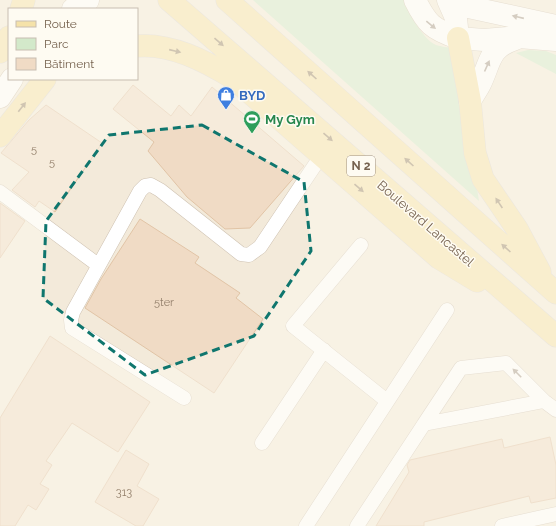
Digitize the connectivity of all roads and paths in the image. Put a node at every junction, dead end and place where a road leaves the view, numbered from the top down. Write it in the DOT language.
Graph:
graph roads {
  1 [pos="88,0"];
  2 [pos="169,0"];
  3 [pos="415,0"];
  4 [pos="449,2"];
  5 [pos="232,4"];
  6 [pos="75,8"];
  7 [pos="556,26"];
  8 [pos="519,37"];
  9 [pos="458,38"];
  10 [pos="8,39"];
  11 [pos="556,40"];
  12 [pos="138,46"];
  13 [pos="0,52"];
  14 [pos="11,80"];
  15 [pos="44,80"];
  16 [pos="0,97"];
  17 [pos="470,101"];
  18 [pos="0,136"];
  19 [pos="321,156"];
  20 [pos="0,192"];
  21 [pos="361,245"];
  22 [pos="98,266"];
  23 [pos="552,289"];
  24 [pos="447,310"];
  25 [pos="533,315"];
  26 [pos="556,336"];
  27 [pos="324,350"];
  28 [pos="184,398"];
  29 [pos="387,401"];
  30 [pos="544,401"];
  31 [pos="556,410"];
  32 [pos="424,424"];
  33 [pos="262,443"];
  34 [pos="556,514"];
  35 [pos="306,526"];
  36 [pos="357,526"];
  37 [pos="502,526"];
  1 -- 6 [label="street"];
  2 -- 25 [label="main road, Boulevard Lancastel / N 2, one-way"];
  3 -- 9 [label="street, one-way"];
  7 -- 4 [label="street, one-way"];
  4 -- 9 [label="street"];
  23 -- 5 [label="main road, N 2, one-way"];
  8 -- 9 [label="street"];
  8 -- 11 [label="street"];
  17 -- 8 [label="street, one-way"];
  9 -- 17 [label="main road"];
  10 -- 13 [label="main road"];
  12 -- 19 [label="main road, one-way"];
  14 -- 16 [label="street"];
  18 -- 15 [label="main road, one-way"];
  23 -- 17 [label="main road, one-way"];
  19 -- 22 [label="lane"];
  19 -- 25 [label="main road, one-way"];
  20 -- 22 [label="lane"];
  21 -- 27 [label="lane"];
  22 -- 28 [label="lane"];
  24 -- 29 [label="lane"];
  25 -- 26 [label="main road, Boulevard Lancastel / N 2"];
  27 -- 29 [label="lane"];
  27 -- 33 [label="lane"];
  29 -- 35 [label="lane"];
  30 -- 31 [label="lane"];
  30 -- 32 [label="lane"];
  30 -- 32 [label="lane, one-way"];
  32 -- 36 [label="lane"];
  34 -- 37 [label="lane"];
}
